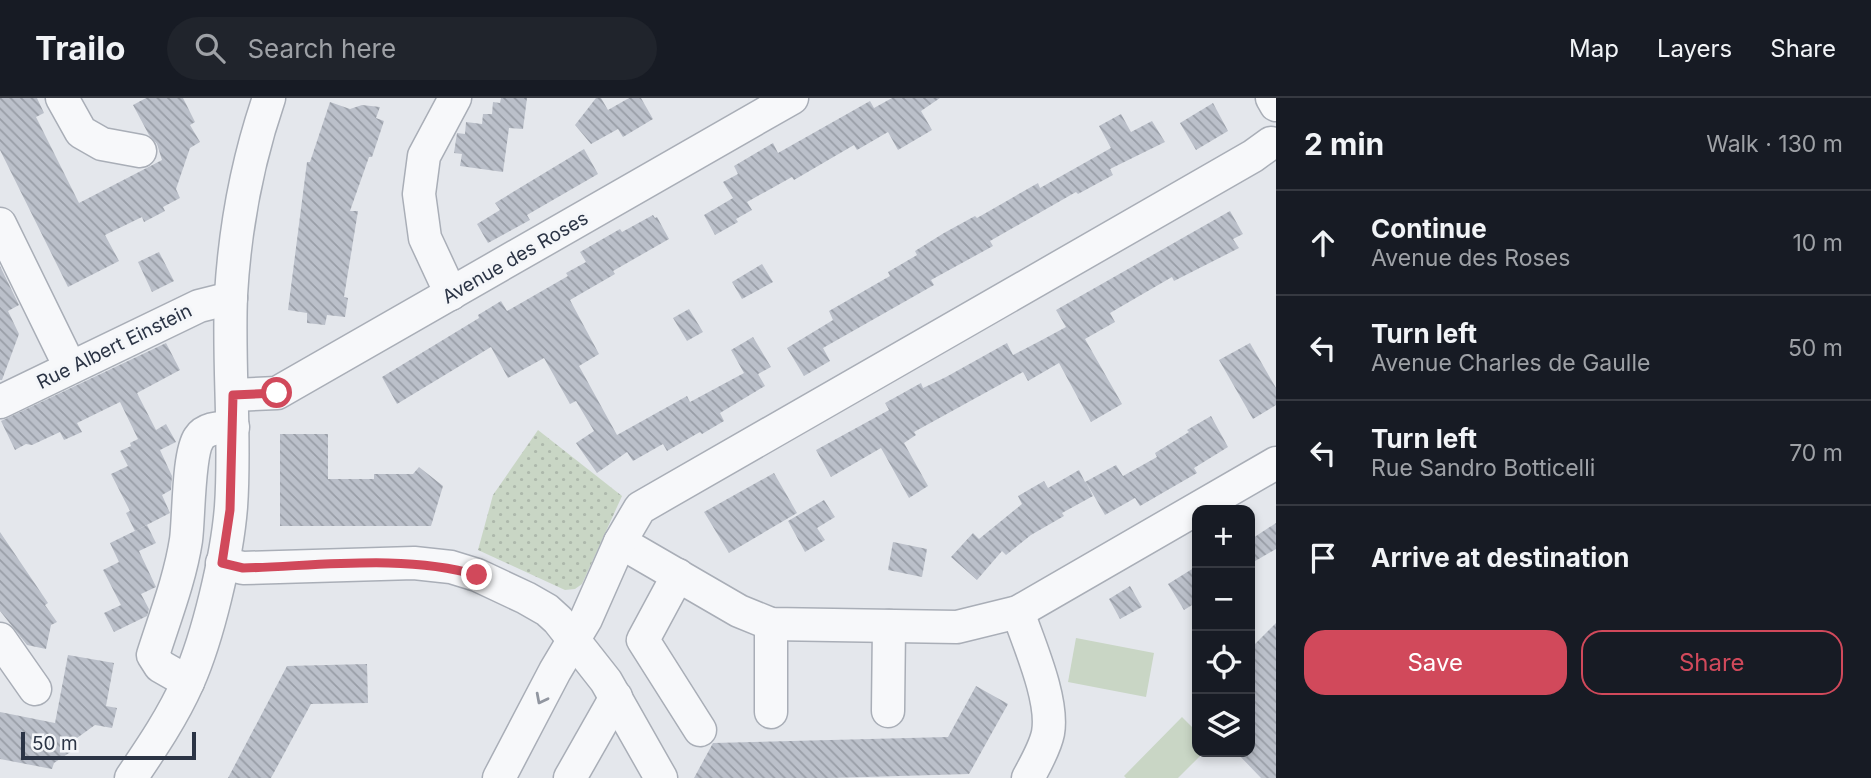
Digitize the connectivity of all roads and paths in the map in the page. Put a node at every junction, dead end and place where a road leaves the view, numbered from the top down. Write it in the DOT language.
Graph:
graph roads {
  1 [pos="62,98"];
  2 [pos="269,98"];
  3 [pos="455,98"];
  4 [pos="792,98"];
  5 [pos="1272,98"];
  6 [pos="1276,105"];
  7 [pos="1274,137"];
  8 [pos="140,151"];
  9 [pos="0,224"];
  10 [pos="452,293"];
  11 [pos="231,298"];
  12 [pos="71,367"];
  13 [pos="233,395"];
  14 [pos="0,402"];
  15 [pos="233,427"];
  16 [pos="1276,463"];
  17 [pos="620,542"];
  18 [pos="222,563"];
  19 [pos="678,575"];
  20 [pos="1018,612"];
  21 [pos="771,624"];
  22 [pos="888,626"];
  23 [pos="0,639"];
  24 [pos="575,640"];
  25 [pos="188,682"];
  26 [pos="35,689"];
  27 [pos="616,698"];
  28 [pos="888,711"];
  29 [pos="771,712"];
  30 [pos="700,730"];
  31 [pos="131,778"];
  32 [pos="499,778"];
  33 [pos="570,778"];
  34 [pos="661,778"];
  35 [pos="1028,778"];
  1 -- 8 [label="street"];
  2 -- 11 [label="street"];
  3 -- 10 [label="street"];
  4 -- 10 [label="street, Avenue des Roses"];
  5 -- 6 [label="street"];
  7 -- 17 [label="street"];
  9 -- 12 [label="street"];
  10 -- 13 [label="street, Avenue des Roses"];
  11 -- 12 [label="street, Rue Albert Einstein"];
  11 -- 13 [label="street"];
  12 -- 14 [label="street, Rue Albert Einstein"];
  13 -- 15 [label="street"];
  15 -- 18 [label="street"];
  15 -- 25 [label="street"];
  16 -- 20 [label="street"];
  17 -- 19 [label="street"];
  17 -- 24 [label="street"];
  18 -- 24 [label="street"];
  18 -- 25 [label="street"];
  19 -- 21 [label="street"];
  19 -- 30 [label="street"];
  20 -- 22 [label="street"];
  20 -- 35 [label="street"];
  21 -- 22 [label="street"];
  21 -- 29 [label="street"];
  22 -- 28 [label="street"];
  23 -- 26 [label="street"];
  24 -- 27 [label="street"];
  24 -- 32 [label="street, one-way"];
  25 -- 31 [label="street"];
  27 -- 33 [label="street"];
  27 -- 34 [label="street"];
}
